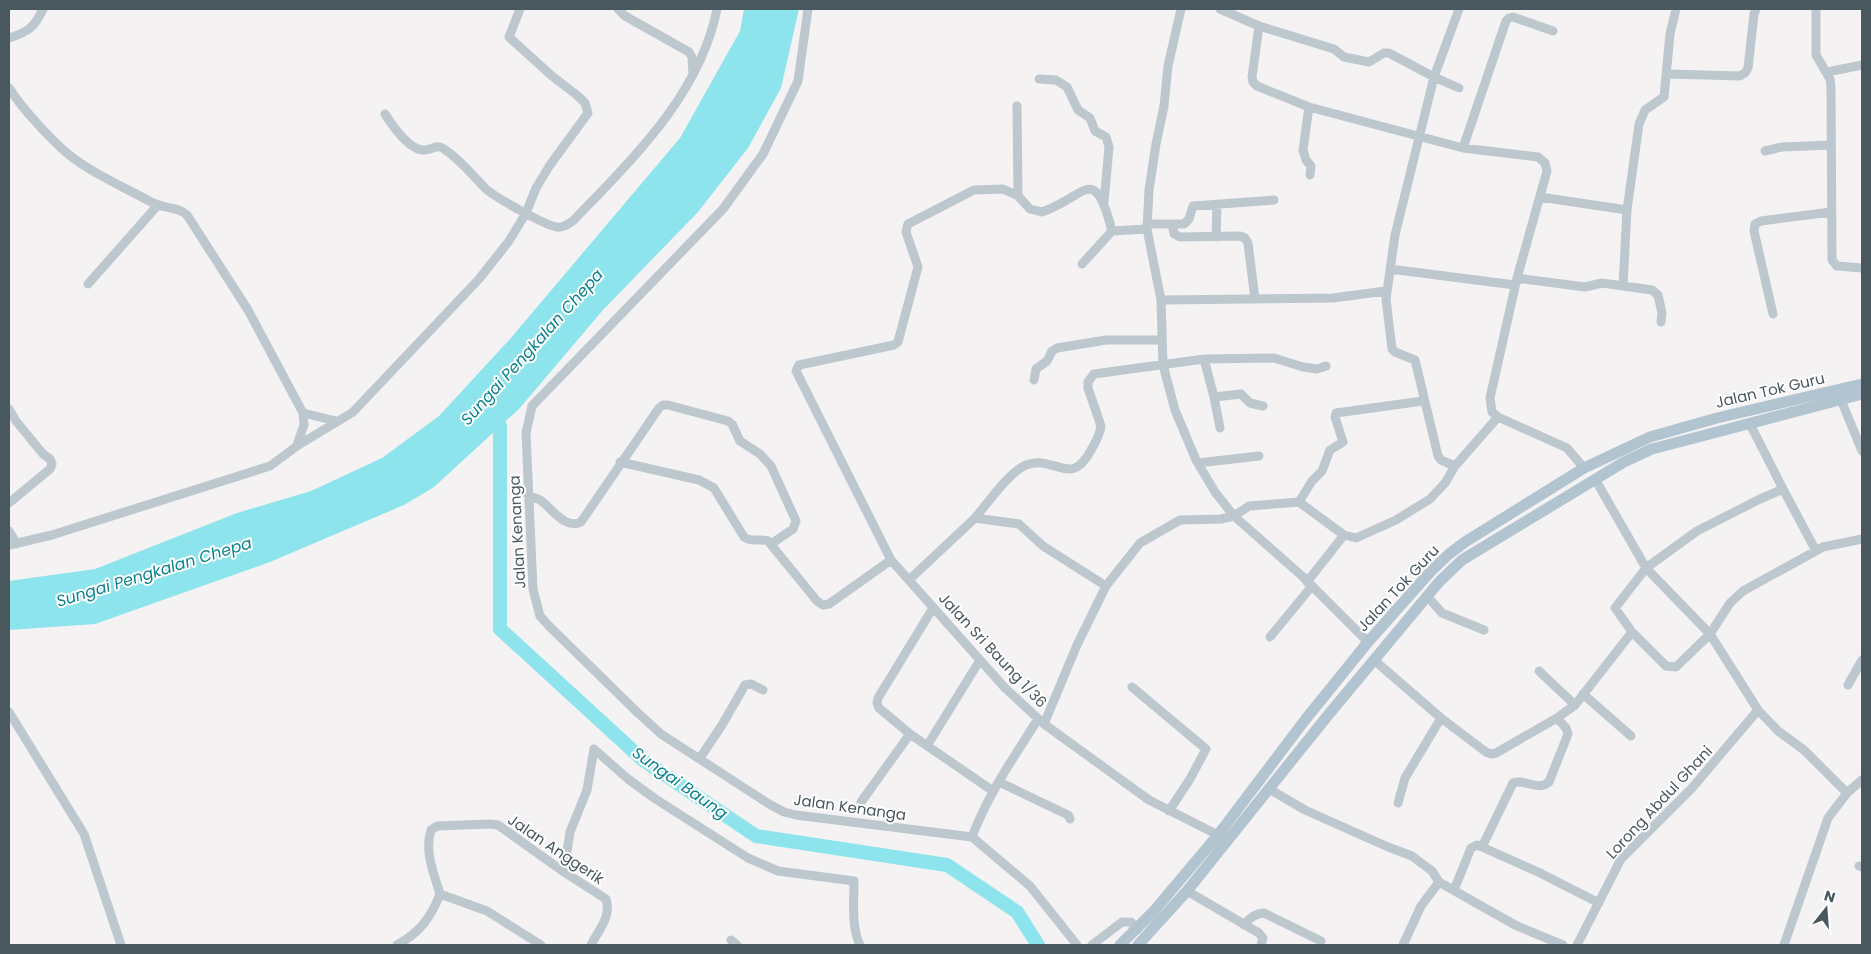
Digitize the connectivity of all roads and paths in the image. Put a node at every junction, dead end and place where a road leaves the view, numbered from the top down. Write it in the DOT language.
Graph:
graph roads {
  1 [pos="43,9"];
  2 [pos="520,9"];
  3 [pos="618,9"];
  4 [pos="717,9"];
  5 [pos="808,9"];
  6 [pos="1181,9"];
  7 [pos="1220,9"];
  8 [pos="1460,9"];
  9 [pos="1676,9"];
  10 [pos="1756,9"];
  11 [pos="1816,9"];
  12 [pos="1259,26"];
  13 [pos="1553,31"];
  14 [pos="9,38"];
  15 [pos="1862,65"];
  16 [pos="1827,72"];
  17 [pos="1667,74"];
  18 [pos="693,75"];
  19 [pos="1434,78"];
  20 [pos="1039,79"];
  21 [pos="9,88"];
  22 [pos="1459,88"];
  23 [pos="1017,106"];
  24 [pos="1308,107"];
  25 [pos="385,114"];
  26 [pos="1418,136"];
  27 [pos="1831,145"];
  28 [pos="1463,148"];
  29 [pos="1765,151"];
  30 [pos="1310,175"];
  31 [pos="1018,196"];
  32 [pos="1540,197"];
  33 [pos="1274,200"];
  34 [pos="1104,202"];
  35 [pos="1216,204"];
  36 [pos="157,206"];
  37 [pos="1627,210"];
  38 [pos="1831,212"];
  39 [pos="526,213"];
  40 [pos="1172,224"];
  41 [pos="1147,227"];
  42 [pos="1112,231"];
  43 [pos="1216,237"];
  44 [pos="1082,264"];
  45 [pos="1862,268"];
  46 [pos="1390,269"];
  47 [pos="1516,282"];
  48 [pos="88,284"];
  49 [pos="1624,286"];
  50 [pos="1386,291"];
  51 [pos="1255,299"];
  52 [pos="1161,300"];
  53 [pos="1772,314"];
  54 [pos="1661,322"];
  55 [pos="1162,340"];
  56 [pos="1204,358"];
  57 [pos="1163,366"];
  58 [pos="1326,366"];
  59 [pos="1034,380"];
  60 [pos="1862,384"];
  61 [pos="1862,394"];
  62 [pos="1214,397"];
  63 [pos="1841,400"];
  64 [pos="1423,401"];
  65 [pos="1263,406"];
  66 [pos="9,409"];
  67 [pos="303,412"];
  68 [pos="1498,417"];
  69 [pos="336,421"];
  70 [pos="1750,424"];
  71 [pos="1220,428"];
  72 [pos="297,446"];
  73 [pos="1862,451"];
  74 [pos="1259,456"];
  75 [pos="620,462"];
  76 [pos="1198,463"];
  77 [pos="1455,466"];
  78 [pos="1584,468"];
  79 [pos="1595,479"];
  80 [pos="1783,489"];
  81 [pos="528,496"];
  82 [pos="1300,502"];
  83 [pos="9,503"];
  84 [pos="1234,516"];
  85 [pos="975,518"];
  86 [pos="9,530"];
  87 [pos="1344,535"];
  88 [pos="1862,539"];
  89 [pos="13,544"];
  90 [pos="771,544"];
  91 [pos="1816,551"];
  92 [pos="891,560"];
  93 [pos="1646,568"];
  94 [pos="909,580"];
  95 [pos="1310,584"];
  96 [pos="1106,586"];
  97 [pos="1427,596"];
  98 [pos="933,608"];
  99 [pos="1484,630"];
  100 [pos="1632,632"];
  101 [pos="1710,634"];
  102 [pos="1270,637"];
  103 [pos="1368,642"];
  104 [pos="980,660"];
  105 [pos="1374,660"];
  106 [pos="1862,660"];
  107 [pos="1347,669"];
  108 [pos="1539,671"];
  109 [pos="1358,679"];
  110 [pos="1848,685"];
  111 [pos="1132,687"];
  112 [pos="763,690"];
  113 [pos="1584,694"];
  114 [pos="1576,705"];
  115 [pos="1758,710"];
  116 [pos="9,712"];
  117 [pos="1441,718"];
  118 [pos="1557,718"];
  119 [pos="1041,721"];
  120 [pos="910,734"];
  121 [pos="1631,736"];
  122 [pos="927,746"];
  123 [pos="700,758"];
  124 [pos="1862,780"];
  125 [pos="999,782"];
  126 [pos="1269,789"];
  127 [pos="993,791"];
  128 [pos="1847,793"];
  129 [pos="861,802"];
  130 [pos="1398,803"];
  131 [pos="1169,811"];
  132 [pos="1070,819"];
  133 [pos="1218,835"];
  134 [pos="972,837"];
  135 [pos="1482,847"];
  136 [pos="564,872"];
  137 [pos="1439,882"];
  138 [pos="1454,890"];
  139 [pos="1187,891"];
  140 [pos="440,894"];
  141 [pos="1599,903"];
  142 [pos="1244,925"];
  143 [pos="1137,930"];
  144 [pos="1322,941"];
  145 [pos="410,942"];
  146 [pos="121,945"];
  147 [pos="397,945"];
  148 [pos="541,945"];
  149 [pos="591,945"];
  150 [pos="860,945"];
  151 [pos="1077,945"];
  152 [pos="1092,945"];
  153 [pos="1120,945"];
  154 [pos="1138,945"];
  155 [pos="1261,945"];
  156 [pos="1403,945"];
  157 [pos="1563,945"];
  158 [pos="1577,945"];
  159 [pos="1784,945"];
  1 -- 14 [label="street"];
  2 -- 39 [label="street"];
  3 -- 18 [label="street"];
  4 -- 18 [label="street"];
  5 -- 81 [label="street, Jalan Kenanga"];
  6 -- 41 [label="street"];
  7 -- 12 [label="street"];
  8 -- 19 [label="street"];
  9 -- 17 [label="street"];
  10 -- 17 [label="street"];
  11 -- 16 [label="street"];
  12 -- 19 [label="street"];
  12 -- 24 [label="street"];
  13 -- 28 [label="street"];
  15 -- 16 [label="street"];
  16 -- 27 [label="street"];
  17 -- 37 [label="street"];
  18 -- 39 [label="street"];
  19 -- 22 [label="street"];
  19 -- 26 [label="street"];
  20 -- 34 [label="street"];
  21 -- 36 [label="street"];
  23 -- 31 [label="street"];
  24 -- 26 [label="street"];
  24 -- 30 [label="street"];
  25 -- 39 [label="street"];
  26 -- 28 [label="street"];
  26 -- 46 [label="street"];
  27 -- 29 [label="street"];
  27 -- 38 [label="street"];
  28 -- 32 [label="street"];
  31 -- 34 [label="street"];
  31 -- 92 [label="street, Jalan Sri Baung 1/36"];
  32 -- 37 [label="street"];
  32 -- 47 [label="street"];
  33 -- 35 [label="street"];
  34 -- 42 [label="street"];
  35 -- 40 [label="street"];
  35 -- 43 [label="street"];
  36 -- 48 [label="street"];
  36 -- 67 [label="street"];
  37 -- 49 [label="street"];
  38 -- 45 [label="street"];
  38 -- 53 [label="street"];
  39 -- 69 [label="street"];
  40 -- 41 [label="street"];
  40 -- 43 [label="street"];
  41 -- 42 [label="street"];
  41 -- 52 [label="street"];
  42 -- 44 [label="street"];
  43 -- 51 [label="street"];
  46 -- 47 [label="street"];
  46 -- 50 [label="street"];
  47 -- 49 [label="street"];
  47 -- 68 [label="street"];
  49 -- 54 [label="street"];
  50 -- 51 [label="street"];
  50 -- 64 [label="street"];
  51 -- 52 [label="street"];
  52 -- 55 [label="street"];
  55 -- 57 [label="street"];
  55 -- 59 [label="street"];
  56 -- 57 [label="street"];
  56 -- 58 [label="street"];
  56 -- 62 [label="street"];
  57 -- 76 [label="street"];
  57 -- 85 [label="street"];
  60 -- 78 [label="main road, Jalan Tok Guru"];
  61 -- 63 [label="main road, Jalan Tok Guru"];
  62 -- 65 [label="street"];
  62 -- 71 [label="street"];
  63 -- 70 [label="main road, Jalan Tok Guru"];
  63 -- 73 [label="street"];
  64 -- 77 [label="street"];
  64 -- 82 [label="street"];
  66 -- 83 [label="street"];
  67 -- 69 [label="street"];
  67 -- 72 [label="street"];
  68 -- 77 [label="street"];
  68 -- 78 [label="street"];
  69 -- 72 [label="street"];
  70 -- 79 [label="main road, Jalan Tok Guru"];
  70 -- 80 [label="street"];
  72 -- 89 [label="street"];
  74 -- 76 [label="street"];
  75 -- 81 [label="street"];
  75 -- 90 [label="street"];
  75 -- 90 [label="street"];
  76 -- 84 [label="street"];
  77 -- 87 [label="street"];
  78 -- 103 [label="main road, Jalan Tok Guru"];
  79 -- 93 [label="street"];
  79 -- 97 [label="main road, Jalan Tok Guru"];
  80 -- 91 [label="street"];
  80 -- 93 [label="street"];
  81 -- 123 [label="street, Jalan Kenanga"];
  82 -- 84 [label="street"];
  82 -- 87 [label="street"];
  84 -- 95 [label="street"];
  84 -- 96 [label="street"];
  85 -- 94 [label="street"];
  85 -- 96 [label="street"];
  86 -- 89 [label="street"];
  87 -- 95 [label="street"];
  88 -- 91 [label="street"];
  90 -- 92 [label="street"];
  91 -- 101 [label="street"];
  92 -- 94 [label="street, Jalan Sri Baung 1/36"];
  93 -- 100 [label="street"];
  93 -- 101 [label="street"];
  94 -- 98 [label="street, Jalan Sri Baung 1/36"];
  95 -- 102 [label="street"];
  95 -- 103 [label="street"];
  96 -- 119 [label="street"];
  97 -- 99 [label="street"];
  97 -- 105 [label="main road, Jalan Tok Guru"];
  98 -- 104 [label="street, Jalan Sri Baung 1/36"];
  98 -- 120 [label="street"];
  100 -- 101 [label="street"];
  100 -- 113 [label="street"];
  101 -- 115 [label="street"];
  103 -- 107 [label="main road, Jalan Tok Guru"];
  104 -- 119 [label="street, Jalan Sri Baung 1/36"];
  104 -- 122 [label="street"];
  105 -- 109 [label="main road, Jalan Tok Guru"];
  105 -- 117 [label="street"];
  106 -- 110 [label="street"];
  107 -- 109 [label="main road"];
  107 -- 133 [label="main road, Jalan Tok Guru"];
  108 -- 114 [label="street"];
  109 -- 126 [label="main road, Jalan Tok Guru"];
  111 -- 131 [label="street"];
  112 -- 123 [label="street"];
  113 -- 114 [label="street"];
  113 -- 121 [label="street"];
  114 -- 118 [label="street"];
  115 -- 128 [label="street"];
  115 -- 141 [label="street, Lorong Abdul Ghani"];
  116 -- 146 [label="street"];
  117 -- 118 [label="street"];
  117 -- 130 [label="street"];
  118 -- 135 [label="street"];
  119 -- 125 [label="street"];
  119 -- 131 [label="street, Jalan Sri Baung 1/36"];
  120 -- 122 [label="street"];
  120 -- 129 [label="street"];
  122 -- 127 [label="street"];
  123 -- 134 [label="street, Jalan Kenanga"];
  124 -- 128 [label="street"];
  125 -- 127 [label="street"];
  125 -- 132 [label="street"];
  126 -- 137 [label="street"];
  126 -- 139 [label="main road, Jalan Tok Guru"];
  127 -- 134 [label="street"];
  128 -- 159 [label="street"];
  131 -- 133 [label="street, Jalan Sri Baung 1/36"];
  133 -- 143 [label="main road, Jalan Tok Guru"];
  134 -- 151 [label="street"];
  135 -- 138 [label="street"];
  135 -- 141 [label="street"];
  136 -- 140 [label="street, Jalan Anggerik"];
  136 -- 149 [label="street, Jalan Anggerik"];
  136 -- 150 [label="street"];
  137 -- 138 [label="street"];
  137 -- 156 [label="street"];
  138 -- 157 [label="street"];
  139 -- 142 [label="street"];
  139 -- 154 [label="main road, Jalan Tok Guru"];
  140 -- 145 [label="street"];
  140 -- 148 [label="street"];
  141 -- 158 [label="street, Lorong Abdul Ghani"];
  142 -- 144 [label="street"];
  142 -- 155 [label="street"];
  143 -- 152 [label="street"];
  143 -- 153 [label="main road, Jalan Tok Guru"];
  145 -- 147 [label="street"];
}
